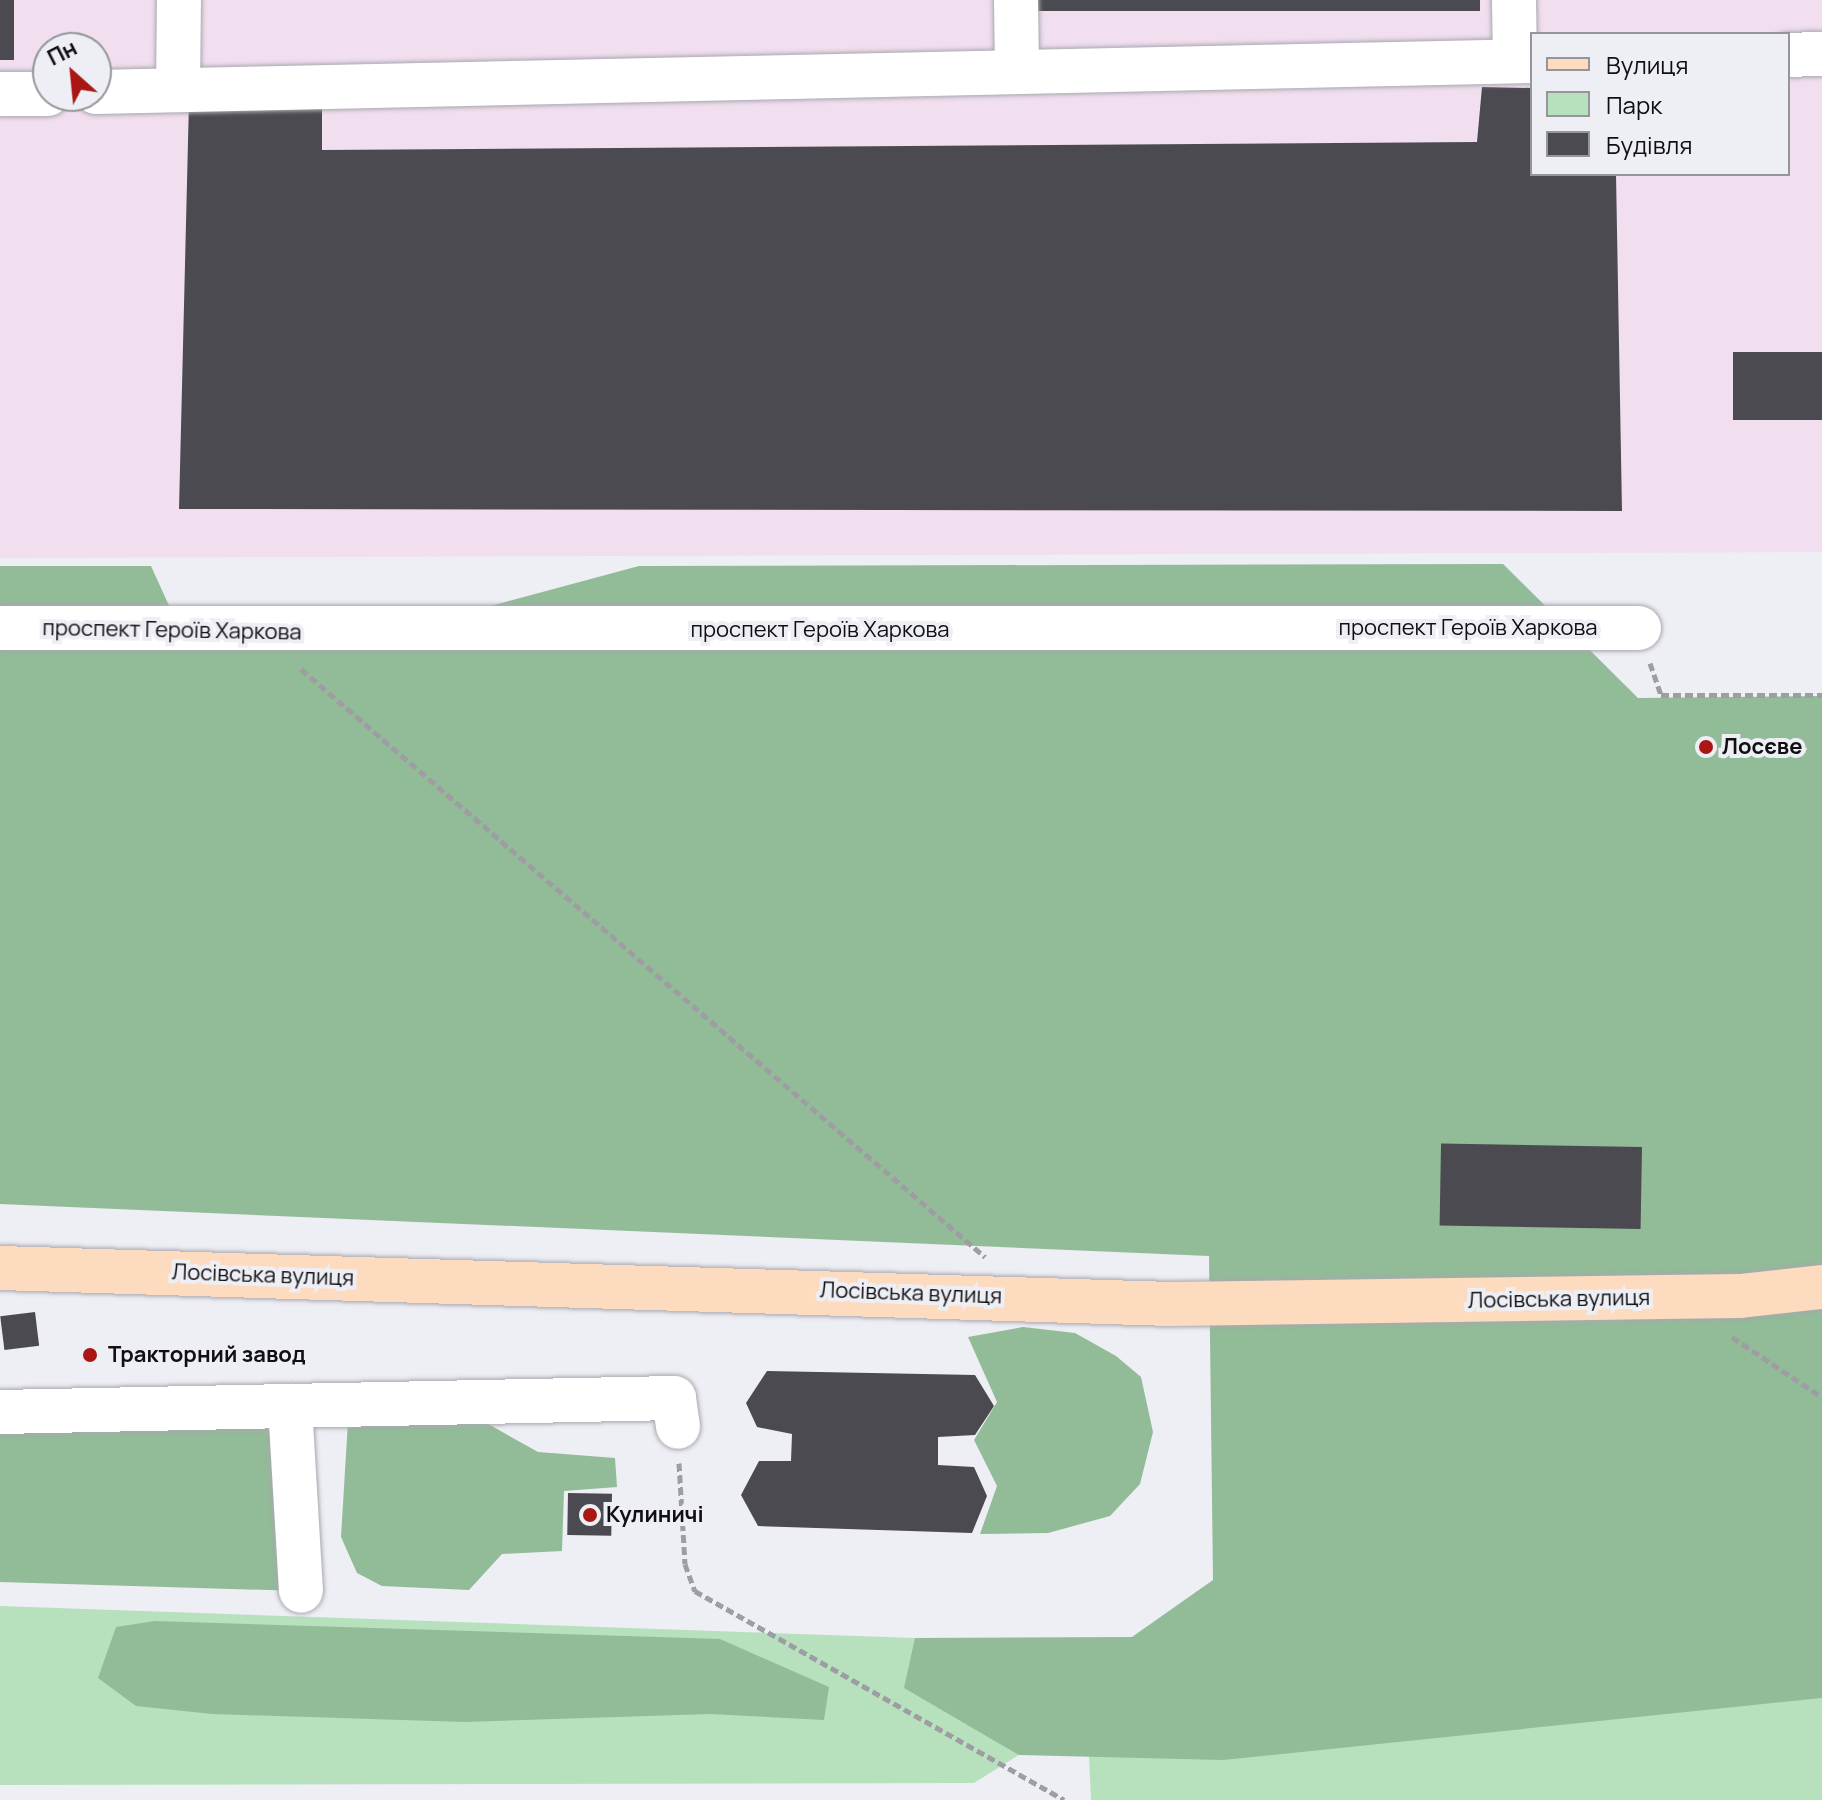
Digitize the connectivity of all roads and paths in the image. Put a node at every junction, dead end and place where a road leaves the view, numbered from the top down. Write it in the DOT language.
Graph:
graph roads {
  1 [pos="179,0"];
  2 [pos="1016,0"];
  3 [pos="1514,0"];
  4 [pos="1822,54"];
  5 [pos="1790,55"];
  6 [pos="1524,61"];
  7 [pos="1017,72"];
  8 [pos="178,90"];
  9 [pos="112,92"];
  10 [pos="0,94"];
  11 [pos="32,94"];
  12 [pos="0,628"];
  13 [pos="1639,628"];
  14 [pos="258,632"];
  15 [pos="1822,695"];
  16 [pos="0,1268"];
  17 [pos="1822,1287"];
  18 [pos="1031,1297"];
  19 [pos="1721,1330"];
  20 [pos="1822,1397"];
  21 [pos="290,1406"];
  22 [pos="0,1412"];
  23 [pos="678,1427"];
  24 [pos="301,1591"];
  25 [pos="1064,1800"];
  1 -- 8 [label="street"];
  2 -- 7 [label="street"];
  3 -- 6 [label="street"];
  4 -- 5 [label="street"];
  6 -- 7 [label="street"];
  7 -- 8 [label="street"];
  8 -- 9 [label="street"];
  10 -- 11 [label="street"];
  12 -- 14 [label="street, проспект Героїв Харкова"];
  13 -- 14 [label="street, проспект Героїв Харкова"];
  13 -- 15 [label="path"];
  14 -- 18 [label="path"];
  16 -- 18 [label="main road, Лосівська вулиця"];
  17 -- 18 [label="main road, Лосівська вулиця"];
  19 -- 20 [label="path"];
  21 -- 22 [label="street"];
  21 -- 23 [label="street"];
  21 -- 24 [label="street"];
  23 -- 25 [label="path"];
}
